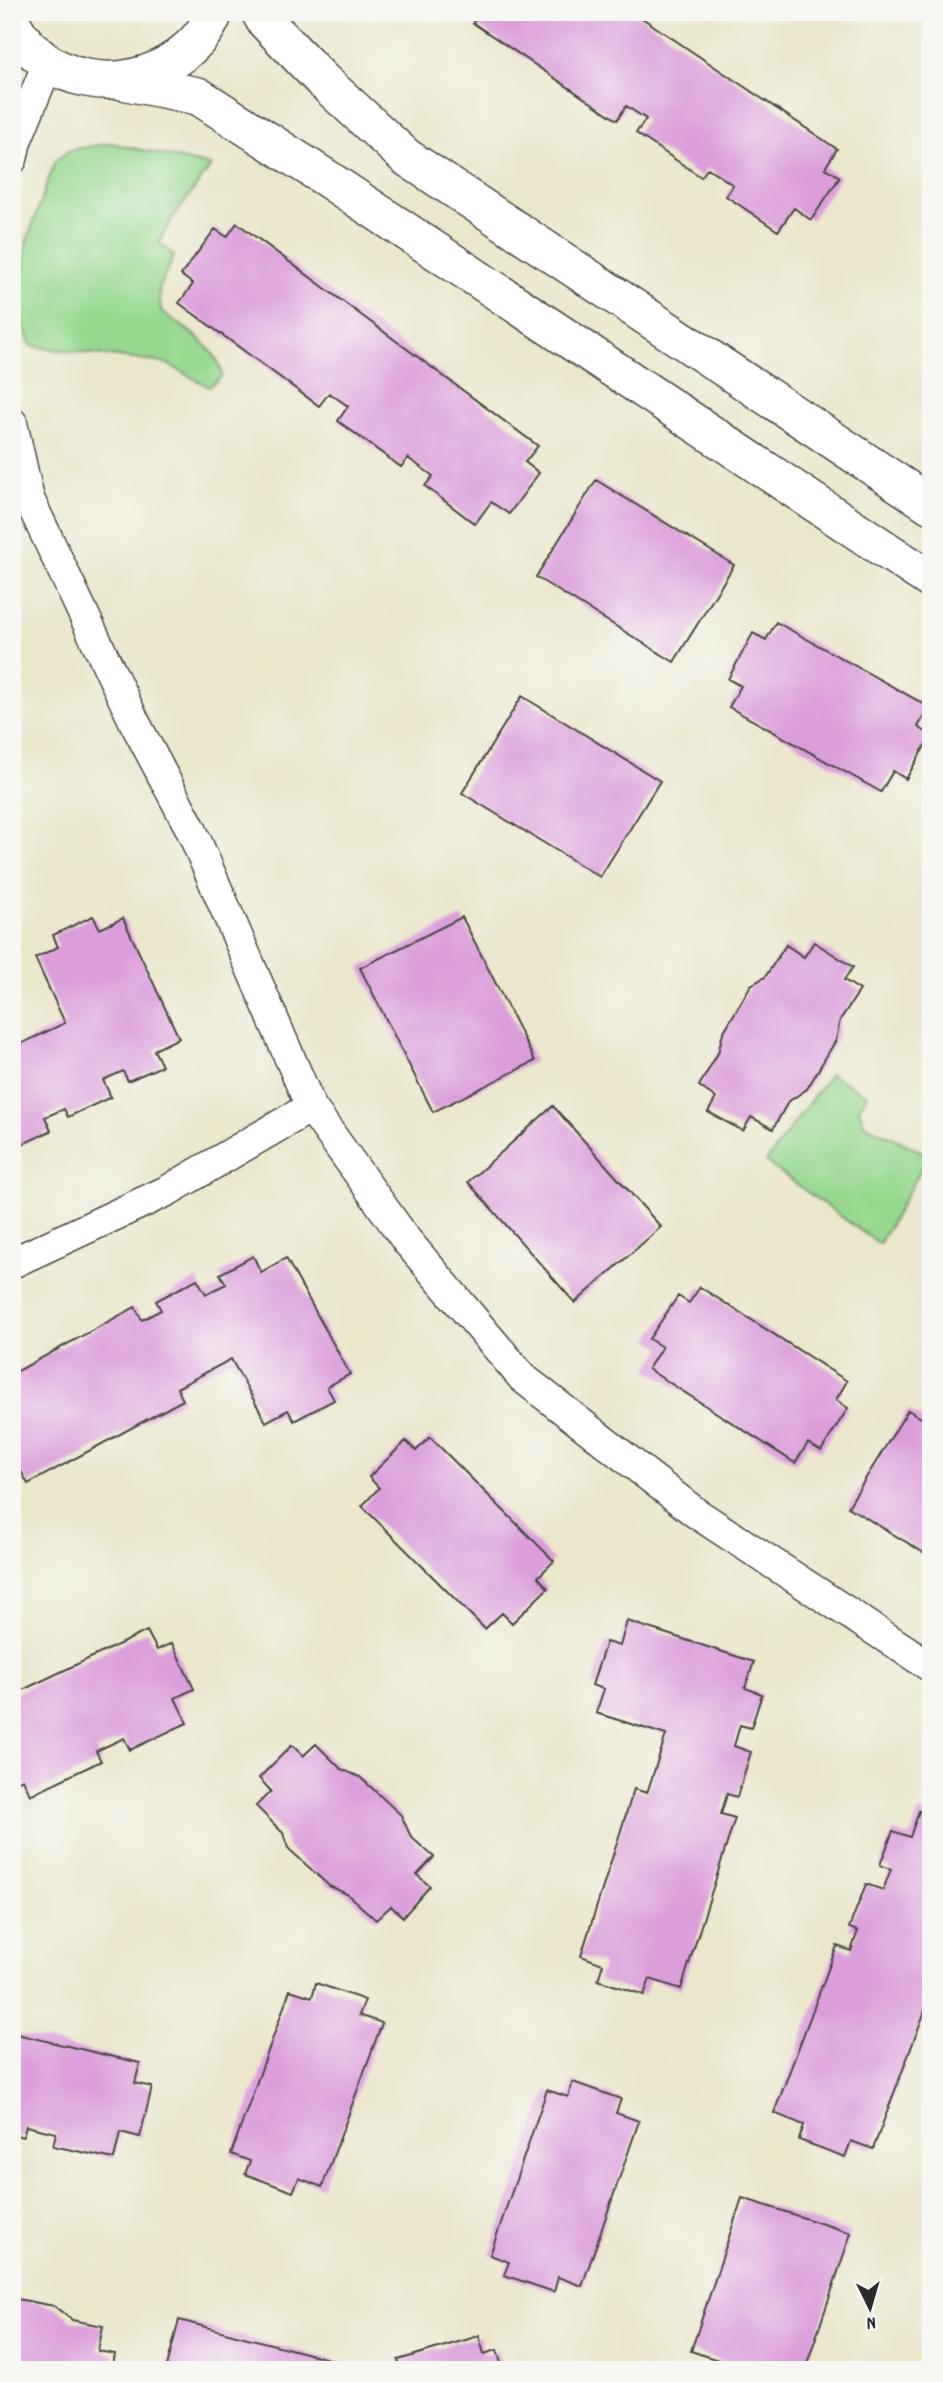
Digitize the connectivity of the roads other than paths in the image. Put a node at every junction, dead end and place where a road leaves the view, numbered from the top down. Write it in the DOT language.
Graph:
graph roads {
  1 [pos="214,12"];
  2 [pos="260,12"];
  3 [pos="12,23"];
  4 [pos="48,63"];
  5 [pos="122,81"];
  6 [pos="12,159"];
  7 [pos="12,423"];
  8 [pos="931,505"];
  9 [pos="931,580"];
  10 [pos="311,1107"];
  11 [pos="12,1263"];
  12 [pos="931,1667"];
  1 -- 5 [label="street"];
  2 -- 8 [label="street"];
  3 -- 4 [label="street"];
  4 -- 5 [label="street"];
  4 -- 6 [label="street"];
  5 -- 9 [label="street"];
  7 -- 10 [label="street"];
  10 -- 11 [label="street"];
  10 -- 12 [label="street"];
}
